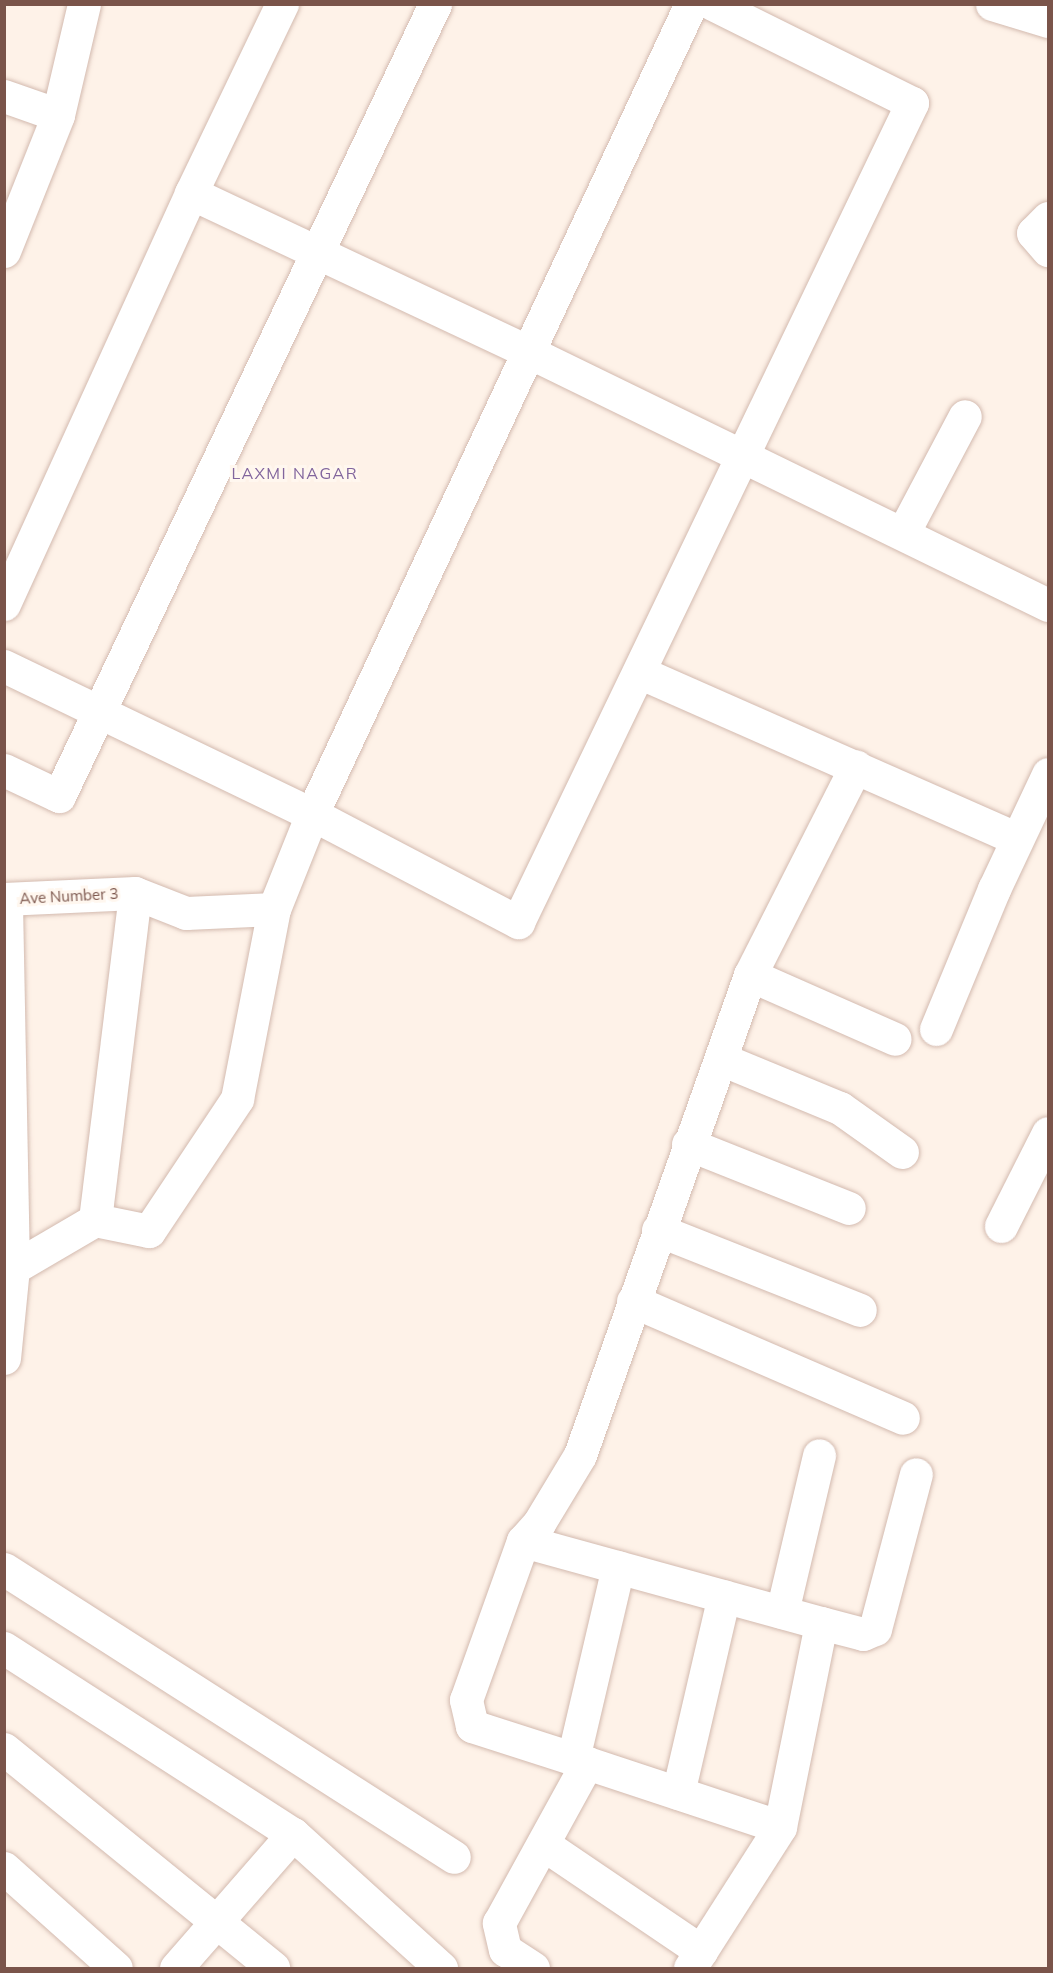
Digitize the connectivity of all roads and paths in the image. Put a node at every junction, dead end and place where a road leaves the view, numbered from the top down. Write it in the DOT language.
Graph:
graph roads {
  1 [pos="84,4"];
  2 [pos="282,4"];
  3 [pos="435,4"];
  4 [pos="691,4"];
  5 [pos="714,4"];
  6 [pos="992,4"];
  7 [pos="1040,14"];
  8 [pos="4,96"];
  9 [pos="58,115"];
  10 [pos="191,193"];
  11 [pos="1048,218"];
  12 [pos="4,250"];
  13 [pos="1048,250"];
  14 [pos="316,251"];
  15 [pos="531,353"];
  16 [pos="965,416"];
  17 [pos="742,454"];
  18 [pos="903,533"];
  19 [pos="4,603"];
  20 [pos="1048,604"];
  21 [pos="4,666"];
  22 [pos="639,672"];
  23 [pos="100,712"];
  24 [pos="856,766"];
  25 [pos="4,770"];
  26 [pos="1048,774"];
  27 [pos="312,814"];
  28 [pos="1017,839"];
  29 [pos="135,893"];
  30 [pos="5,899"];
  31 [pos="274,909"];
  32 [pos="750,975"];
  33 [pos="936,1029"];
  34 [pos="895,1039"];
  35 [pos="721,1059"];
  36 [pos="7,1087"];
  37 [pos="1048,1133"];
  38 [pos="688,1144"];
  39 [pos="902,1152"];
  40 [pos="849,1208"];
  41 [pos="95,1220"];
  42 [pos="1001,1226"];
  43 [pos="658,1230"];
  44 [pos="9,1268"];
  45 [pos="633,1300"];
  46 [pos="860,1310"];
  47 [pos="4,1358"];
  48 [pos="903,1418"];
  49 [pos="819,1455"];
  50 [pos="916,1474"];
  51 [pos="523,1541"];
  52 [pos="618,1567"];
  53 [pos="4,1569"];
  54 [pos="724,1596"];
  55 [pos="782,1612"];
  56 [pos="821,1623"];
  57 [pos="4,1648"];
  58 [pos="4,1749"];
  59 [pos="580,1761"];
  60 [pos="678,1793"];
  61 [pos="780,1827"];
  62 [pos="293,1834"];
  63 [pos="543,1844"];
  64 [pos="454,1857"];
  65 [pos="4,1868"];
  66 [pos="216,1921"];
  67 [pos="696,1960"];
  68 [pos="116,1968"];
  69 [pos="176,1968"];
  70 [pos="273,1968"];
  71 [pos="441,1968"];
  72 [pos="533,1968"];
  1 -- 9 [label="street"];
  2 -- 10 [label="street"];
  3 -- 14 [label="street"];
  4 -- 15 [label="street"];
  5 -- 17 [label="street"];
  6 -- 7 [label="street"];
  8 -- 9 [label="street"];
  9 -- 12 [label="street"];
  10 -- 14 [label="street"];
  10 -- 19 [label="street"];
  11 -- 13 [label="street"];
  14 -- 15 [label="street"];
  14 -- 23 [label="street"];
  15 -- 17 [label="street"];
  15 -- 27 [label="street"];
  16 -- 18 [label="street"];
  17 -- 18 [label="street"];
  17 -- 22 [label="street"];
  18 -- 20 [label="street"];
  21 -- 23 [label="street"];
  22 -- 24 [label="street"];
  22 -- 27 [label="street"];
  23 -- 25 [label="street"];
  23 -- 27 [label="street"];
  24 -- 28 [label="street"];
  24 -- 32 [label="street"];
  26 -- 28 [label="street"];
  27 -- 31 [label="street"];
  28 -- 33 [label="street"];
  29 -- 30 [label="street, Ave Number 3"];
  29 -- 31 [label="street, Ave Number 3"];
  29 -- 41 [label="street"];
  30 -- 36 [label="street"];
  31 -- 41 [label="street"];
  32 -- 34 [label="street"];
  32 -- 35 [label="street"];
  35 -- 38 [label="street"];
  35 -- 39 [label="street"];
  36 -- 44 [label="street"];
  37 -- 42 [label="street"];
  38 -- 40 [label="street"];
  38 -- 43 [label="street"];
  41 -- 44 [label="street"];
  43 -- 45 [label="street"];
  43 -- 46 [label="street"];
  44 -- 47 [label="street"];
  45 -- 48 [label="street"];
  45 -- 51 [label="street"];
  49 -- 55 [label="street"];
  50 -- 56 [label="street"];
  51 -- 52 [label="street"];
  51 -- 59 [label="street"];
  52 -- 54 [label="street"];
  52 -- 59 [label="street"];
  53 -- 64 [label="street"];
  54 -- 55 [label="street"];
  54 -- 60 [label="street"];
  55 -- 56 [label="street"];
  56 -- 61 [label="street"];
  57 -- 62 [label="street"];
  58 -- 66 [label="street"];
  59 -- 60 [label="street"];
  59 -- 63 [label="street"];
  60 -- 61 [label="street"];
  61 -- 67 [label="street"];
  62 -- 66 [label="street"];
  62 -- 71 [label="street"];
  63 -- 67 [label="street"];
  63 -- 72 [label="street"];
  65 -- 68 [label="street"];
  66 -- 69 [label="street"];
  66 -- 70 [label="street"];
}
